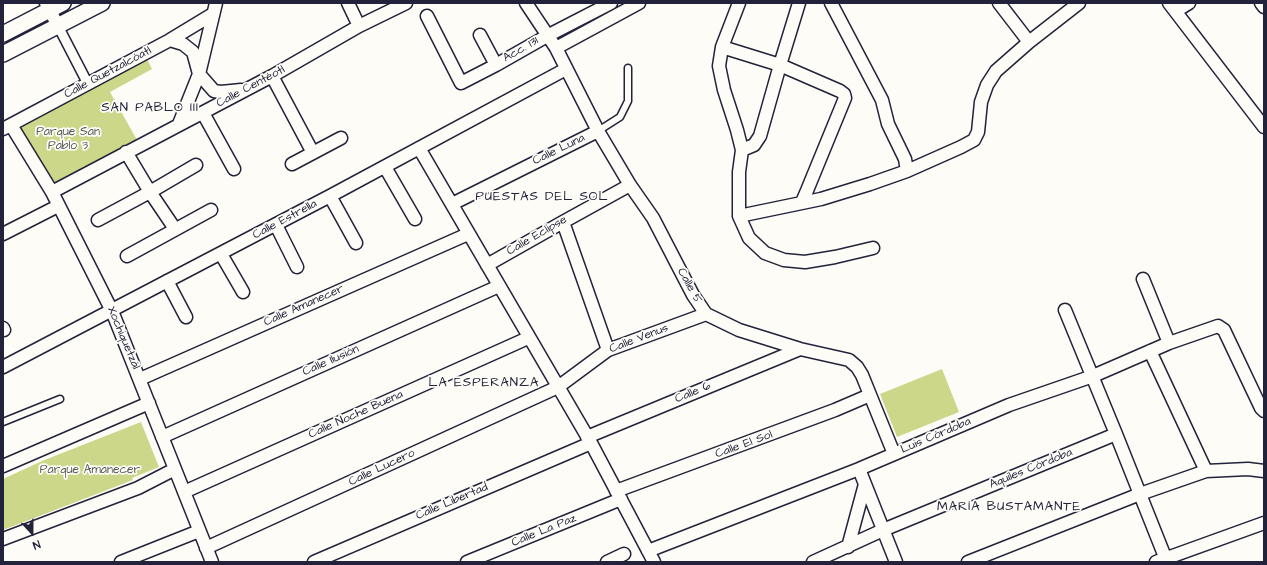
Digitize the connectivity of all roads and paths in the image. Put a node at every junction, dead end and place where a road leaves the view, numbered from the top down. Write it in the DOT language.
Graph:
graph roads {
  1 [pos="63,3"];
  2 [pos="102,3"];
  3 [pos="348,3"];
  4 [pos="406,3"];
  5 [pos="526,3"];
  6 [pos="611,3"];
  7 [pos="639,3"];
  8 [pos="739,3"];
  9 [pos="800,3"];
  10 [pos="831,3"];
  11 [pos="999,3"];
  12 [pos="1189,3"];
  13 [pos="1261,3"];
  14 [pos="1076,4"];
  15 [pos="48,7"];
  16 [pos="1173,7"];
  17 [pos="1264,7"];
  18 [pos="214,9"];
  19 [pos="427,16"];
  20 [pos="58,26"];
  21 [pos="360,26"];
  22 [pos="3,34"];
  23 [pos="480,35"];
  24 [pos="546,36"];
  25 [pos="170,40"];
  26 [pos="1029,42"];
  27 [pos="722,47"];
  28 [pos="556,48"];
  29 [pos="3,54"];
  30 [pos="496,65"];
  31 [pos="780,65"];
  32 [pos="628,68"];
  33 [pos="566,69"];
  34 [pos="199,74"];
  35 [pos="272,76"];
  36 [pos="88,84"];
  37 [pos="246,90"];
  38 [pos="204,113"];
  39 [pos="179,124"];
  40 [pos="7,127"];
  41 [pos="1264,127"];
  42 [pos="598,131"];
  43 [pos="341,138"];
  44 [pos="418,148"];
  45 [pos="742,150"];
  46 [pos="126,152"];
  47 [pos="313,153"];
  48 [pos="292,164"];
  49 [pos="196,165"];
  50 [pos="385,167"];
  51 [pos="234,169"];
  52 [pos="907,171"];
  53 [pos="630,185"];
  54 [pos="52,192"];
  55 [pos="150,192"];
  56 [pos="330,196"];
  57 [pos="802,202"];
  58 [pos="452,204"];
  59 [pos="58,206"];
  60 [pos="211,210"];
  61 [pos="739,216"];
  62 [pos="415,219"];
  63 [pos="98,220"];
  64 [pos="562,222"];
  65 [pos="276,224"];
  66 [pos="175,229"];
  67 [pos="3,234"];
  68 [pos="468,234"];
  69 [pos="356,243"];
  70 [pos="873,248"];
  71 [pos="221,254"];
  72 [pos="127,256"];
  73 [pos="487,265"];
  74 [pos="298,267"];
  75 [pos="1143,279"];
  76 [pos="167,281"];
  77 [pos="499,286"];
  78 [pos="243,292"];
  79 [pos="1065,310"];
  80 [pos="112,311"];
  81 [pos="706,314"];
  82 [pos="186,317"];
  83 [pos="528,338"];
  84 [pos="1169,343"];
  85 [pos="800,348"];
  86 [pos="608,350"];
  87 [pos="1150,351"];
  88 [pos="3,367"];
  89 [pos="1093,376"];
  90 [pos="140,379"];
  91 [pos="558,387"];
  92 [pos="870,395"];
  93 [pos="60,399"];
  94 [pos="149,403"];
  95 [pos="1264,411"];
  96 [pos="3,422"];
  97 [pos="1116,434"];
  98 [pos="162,437"];
  99 [pos="589,440"];
  100 [pos="894,454"];
  101 [pos="3,466"];
  102 [pos="859,468"];
  103 [pos="175,469"];
  104 [pos="1206,471"];
  105 [pos="1264,471"];
  106 [pos="865,484"];
  107 [pos="184,492"];
  108 [pos="1140,494"];
  109 [pos="619,495"];
  110 [pos="1264,523"];
  111 [pos="883,530"];
  112 [pos="199,531"];
  113 [pos="3,539"];
  114 [pos="848,547"];
  115 [pos="206,548"];
  116 [pos="648,551"];
  117 [pos="624,554"];
  118 [pos="1163,561"];
  119 [pos="121,562"];
  120 [pos="212,562"];
  121 [pos="314,562"];
  122 [pos="466,562"];
  123 [pos="607,562"];
  124 [pos="654,562"];
  125 [pos="813,562"];
  126 [pos="896,562"];
  127 [pos="968,562"];
  1 -- 15 [label="street"];
  2 -- 20 [label="street"];
  3 -- 21 [label="street"];
  4 -- 21 [label="street, Calle Centéotl"];
  5 -- 24 [label="street, Calle 5"];
  6 -- 24 [label="street, Acc. 131"];
  7 -- 28 [label="street"];
  8 -- 27 [label="street"];
  9 -- 31 [label="street"];
  10 -- 52 [label="street"];
  11 -- 26 [label="street"];
  12 -- 16 [label="street"];
  13 -- 17 [label="street"];
  14 -- 26 [label="street"];
  15 -- 20 [label="street"];
  15 -- 22 [label="street"];
  16 -- 41 [label="street"];
  18 -- 25 [label="street, Calle Quetzalcóatl"];
  18 -- 34 [label="street"];
  19 -- 30 [label="street, Acc. 131"];
  20 -- 29 [label="street"];
  20 -- 36 [label="street"];
  21 -- 35 [label="street, Calle Centéotl"];
  23 -- 30 [label="street"];
  24 -- 28 [label="street, Calle 5"];
  24 -- 30 [label="street, Acc. 131"];
  25 -- 34 [label="street"];
  25 -- 36 [label="street, Calle Quetzalcóatl"];
  26 -- 52 [label="street"];
  27 -- 31 [label="street"];
  27 -- 45 [label="street"];
  28 -- 33 [label="street, Calle 5"];
  31 -- 45 [label="street"];
  31 -- 57 [label="street"];
  32 -- 42 [label="lane, Calle Luna"];
  33 -- 42 [label="street, Calle 5"];
  33 -- 44 [label="street, Calle Estrella"];
  34 -- 37 [label="street"];
  34 -- 39 [label="street"];
  35 -- 37 [label="street, Calle Centéotl"];
  35 -- 47 [label="street"];
  36 -- 40 [label="street, Calle Quetzalcóatl"];
  37 -- 38 [label="street, Calle Centéotl"];
  38 -- 39 [label="street, Calle Centéotl"];
  38 -- 51 [label="street"];
  39 -- 46 [label="street, Calle Centéotl"];
  40 -- 54 [label="street, Xochiquetzál"];
  42 -- 53 [label="street, Calle 5"];
  42 -- 58 [label="street, Calle Luna"];
  43 -- 47 [label="street"];
  44 -- 50 [label="street, Calle Estrella"];
  44 -- 58 [label="street"];
  45 -- 61 [label="street"];
  46 -- 54 [label="street, Calle Centéotl"];
  46 -- 55 [label="street"];
  47 -- 48 [label="street"];
  49 -- 55 [label="street"];
  50 -- 56 [label="street, Calle Estrella"];
  50 -- 62 [label="street"];
  52 -- 57 [label="street"];
  53 -- 64 [label="street, Calle Eclipse"];
  53 -- 81 [label="street, Calle 5"];
  54 -- 59 [label="street, Xochiquetzál"];
  55 -- 63 [label="street"];
  55 -- 66 [label="street"];
  56 -- 65 [label="street, Calle Estrella"];
  56 -- 69 [label="street"];
  57 -- 61 [label="street"];
  58 -- 68 [label="street"];
  59 -- 67 [label="street"];
  59 -- 80 [label="street, Xochiquetzál"];
  60 -- 66 [label="street"];
  61 -- 70 [label="street"];
  64 -- 73 [label="street, Calle Eclipse"];
  64 -- 86 [label="street"];
  65 -- 71 [label="street, Calle Estrella"];
  65 -- 74 [label="street"];
  66 -- 72 [label="street"];
  68 -- 73 [label="street"];
  68 -- 90 [label="street, Calle Amanecer"];
  71 -- 76 [label="street, Calle Estrella"];
  71 -- 78 [label="street"];
  73 -- 77 [label="street"];
  75 -- 84 [label="street"];
  76 -- 80 [label="street, Calle Estrella"];
  76 -- 82 [label="street"];
  77 -- 83 [label="street"];
  77 -- 98 [label="street, Calle Ilusión"];
  79 -- 89 [label="street"];
  80 -- 88 [label="street, Calle Estrella"];
  80 -- 90 [label="street, Xochiquetzál"];
  81 -- 85 [label="street, Calle 5"];
  81 -- 86 [label="street, Calle Venus"];
  83 -- 91 [label="street"];
  83 -- 107 [label="street, Calle Noche Buena"];
  84 -- 87 [label="street, Luis Córdoba"];
  84 -- 95 [label="street, Luis Córdoba"];
  85 -- 92 [label="street, Calle 5"];
  85 -- 99 [label="street, Calle 6"];
  86 -- 91 [label="street, Calle Venus"];
  87 -- 89 [label="street, Luis Córdoba"];
  87 -- 104 [label="street"];
  89 -- 97 [label="street"];
  89 -- 100 [label="street, Luis Córdoba"];
  90 -- 94 [label="street, Xochiquetzál"];
  91 -- 99 [label="street"];
  91 -- 115 [label="street, Calle Lucero"];
  92 -- 100 [label="street, Calle 5"];
  92 -- 109 [label="street, Calle El Sol"];
  93 -- 96 [label="lane"];
  94 -- 98 [label="street, Xochiquetzál"];
  94 -- 101 [label="street"];
  97 -- 108 [label="street"];
  97 -- 111 [label="street, Aquiles Córdoba"];
  98 -- 103 [label="street, Xochiquetzál"];
  99 -- 109 [label="street"];
  99 -- 121 [label="street, Calle Libertad"];
  100 -- 102 [label="street, Luis Córdoba"];
  102 -- 106 [label="street"];
  102 -- 116 [label="street, Luis Córdoba"];
  103 -- 107 [label="street, Xochiquetzál"];
  103 -- 113 [label="street"];
  104 -- 105 [label="street"];
  104 -- 108 [label="street"];
  106 -- 111 [label="street"];
  106 -- 114 [label="street"];
  107 -- 112 [label="street, Xochiquetzál"];
  108 -- 118 [label="street"];
  108 -- 127 [label="street"];
  109 -- 116 [label="street"];
  109 -- 122 [label="street, Calle La Paz"];
  110 -- 118 [label="street"];
  111 -- 114 [label="street, Aquiles Córdoba"];
  111 -- 126 [label="street"];
  112 -- 115 [label="street, Xochiquetzál"];
  112 -- 119 [label="street"];
  114 -- 125 [label="street, Aquiles Córdoba"];
  115 -- 120 [label="street, Xochiquetzál"];
  116 -- 124 [label="street"];
  117 -- 123 [label="street"];
}
